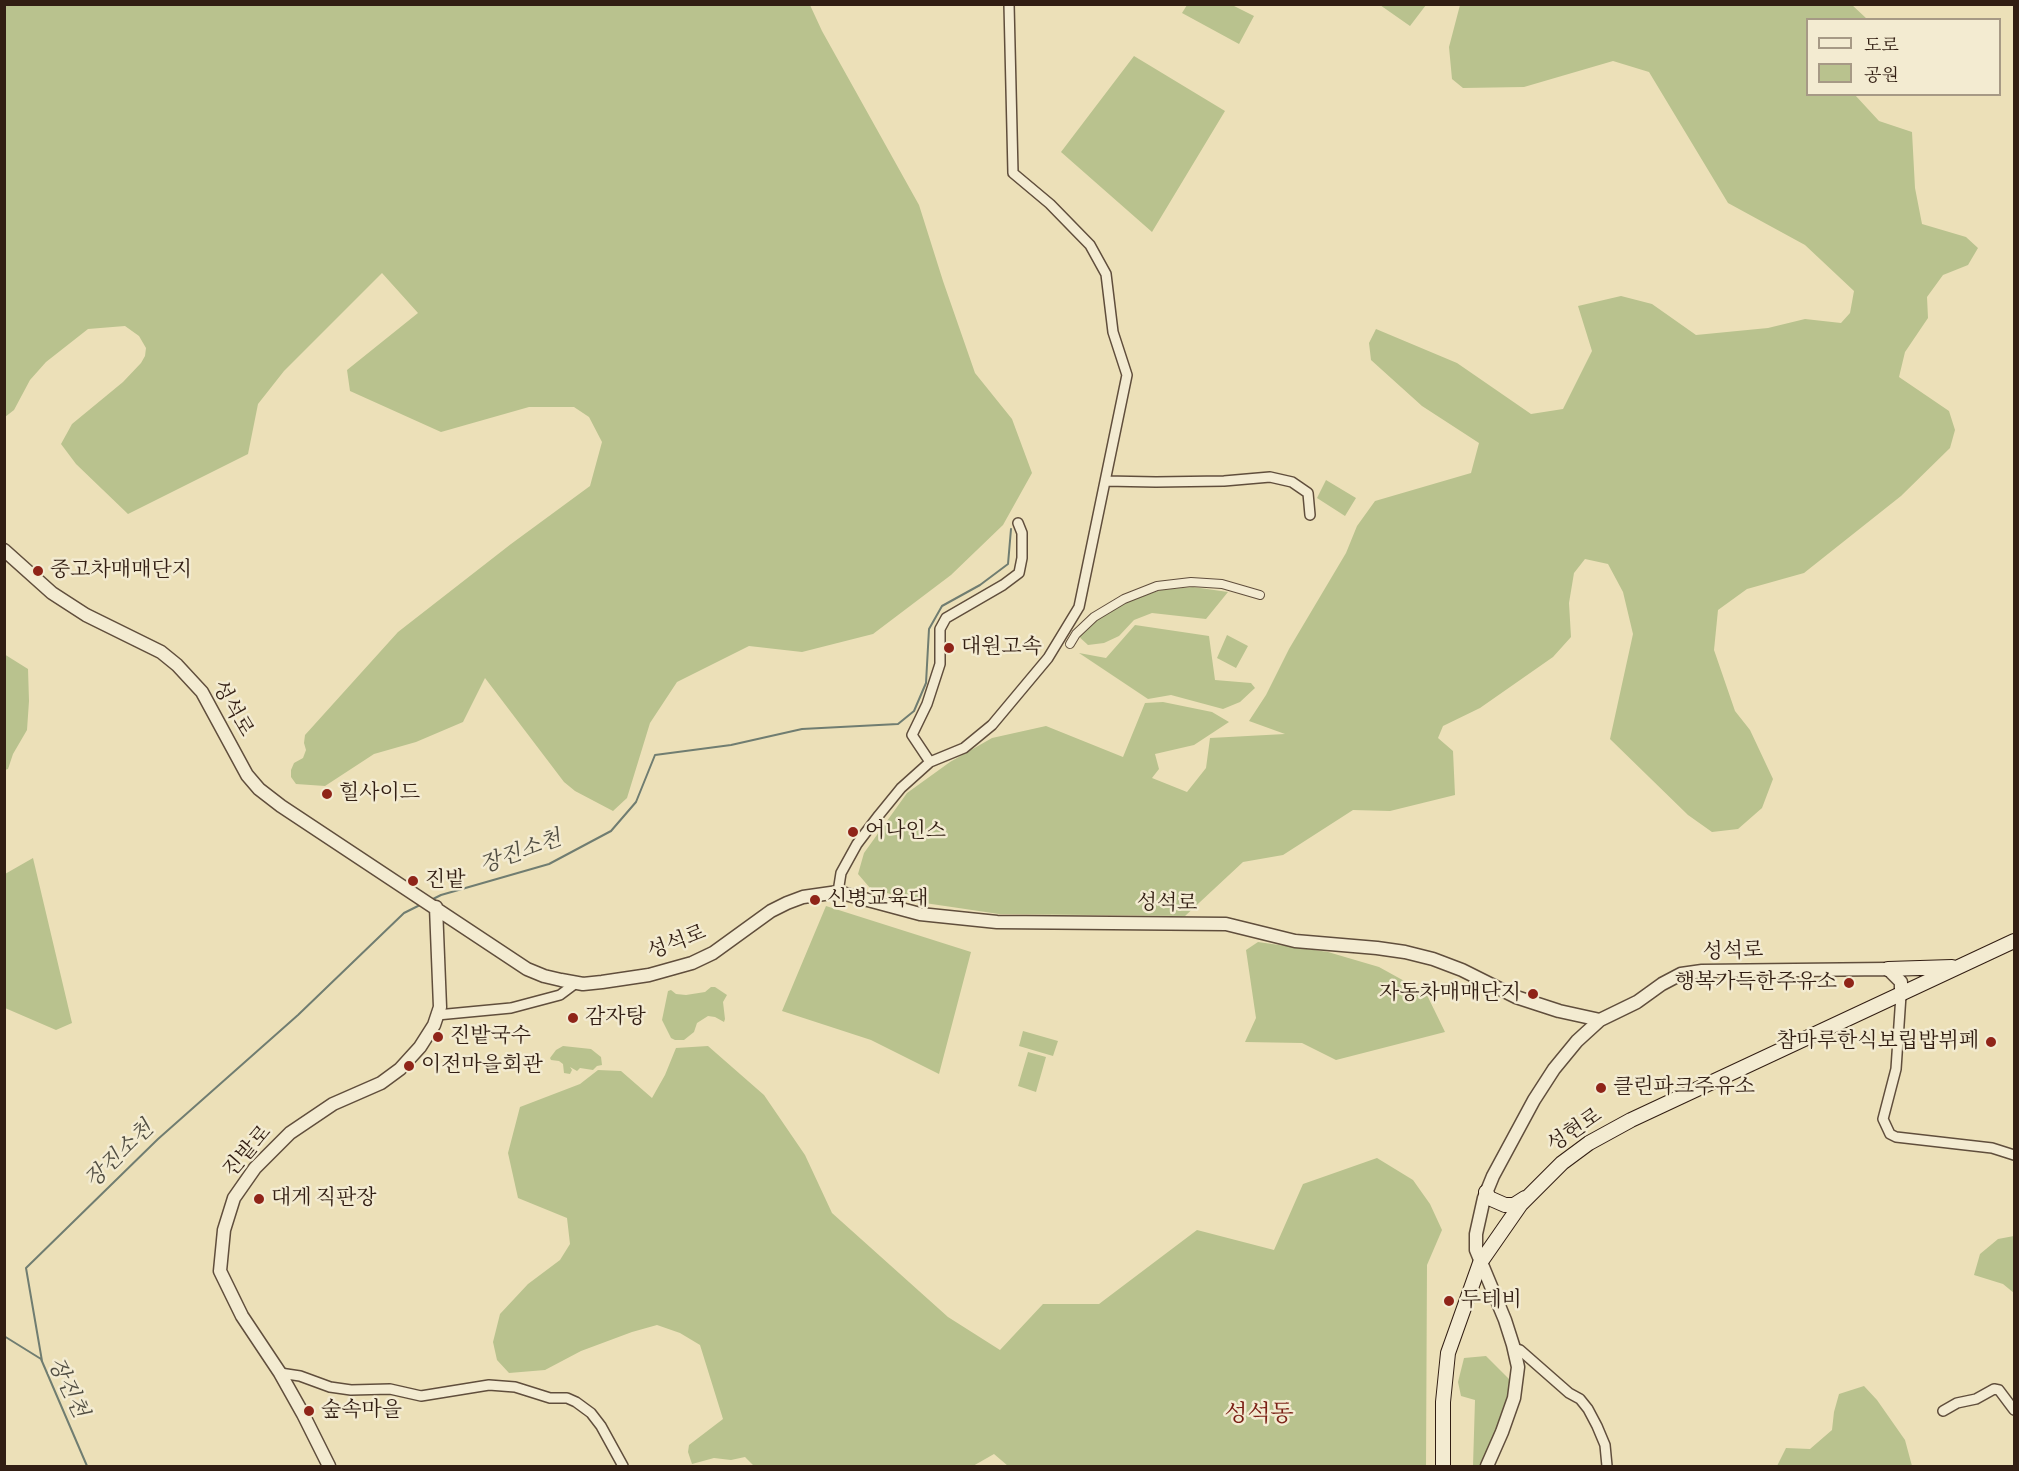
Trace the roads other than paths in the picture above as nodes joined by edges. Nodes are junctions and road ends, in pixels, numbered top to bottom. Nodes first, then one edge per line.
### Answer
1 (1010, 4) edge
2 (1105, 481) junction
3 (1310, 515) dead end
4 (1018, 523) dead end
5 (4, 550) edge
6 (1260, 595) dead end
7 (1070, 644) dead end
8 (930, 762) junction
9 (838, 892) junction
10 (435, 906) junction
11 (2014, 941) edge
12 (1960, 967) junction
13 (1888, 969) junction
14 (576, 983) junction
15 (1901, 995) junction
16 (437, 1015) junction
17 (1600, 1020) junction
18 (2014, 1155) edge
19 (1486, 1192) junction
20 (1529, 1196) junction
21 (1480, 1263) junction
22 (1514, 1348) junction
23 (280, 1373) junction
24 (2014, 1410) edge
25 (1943, 1411) dead end
26 (329, 1467) edge
27 (623, 1467) edge
28 (1443, 1467) edge
29 (1487, 1467) edge
30 (1606, 1467) edge

1 - 2 street
2 - 3 street
2 - 8 street
4 - 8 street
5 - 10 street, 성석로
6 - 7 street
8 - 9 street
9 - 14 street, 성석로
9 - 17 street, 성석로
10 - 14 street, 성석로
10 - 16 street, 진밭로
11 - 12 main road, 성현로
12 - 13 main road
12 - 15 main road, 성현로
13 - 15 street
13 - 17 street, 성석로
14 - 16 street
15 - 18 street
15 - 20 main road, 성현로
16 - 23 street, 진밭로
17 - 19 street
19 - 20 main road
19 - 21 street
20 - 21 main road, 성현로
21 - 22 street
21 - 28 main road, 성현로
22 - 29 street
22 - 30 street
23 - 26 street, 진밭로
23 - 27 street
24 - 25 street

